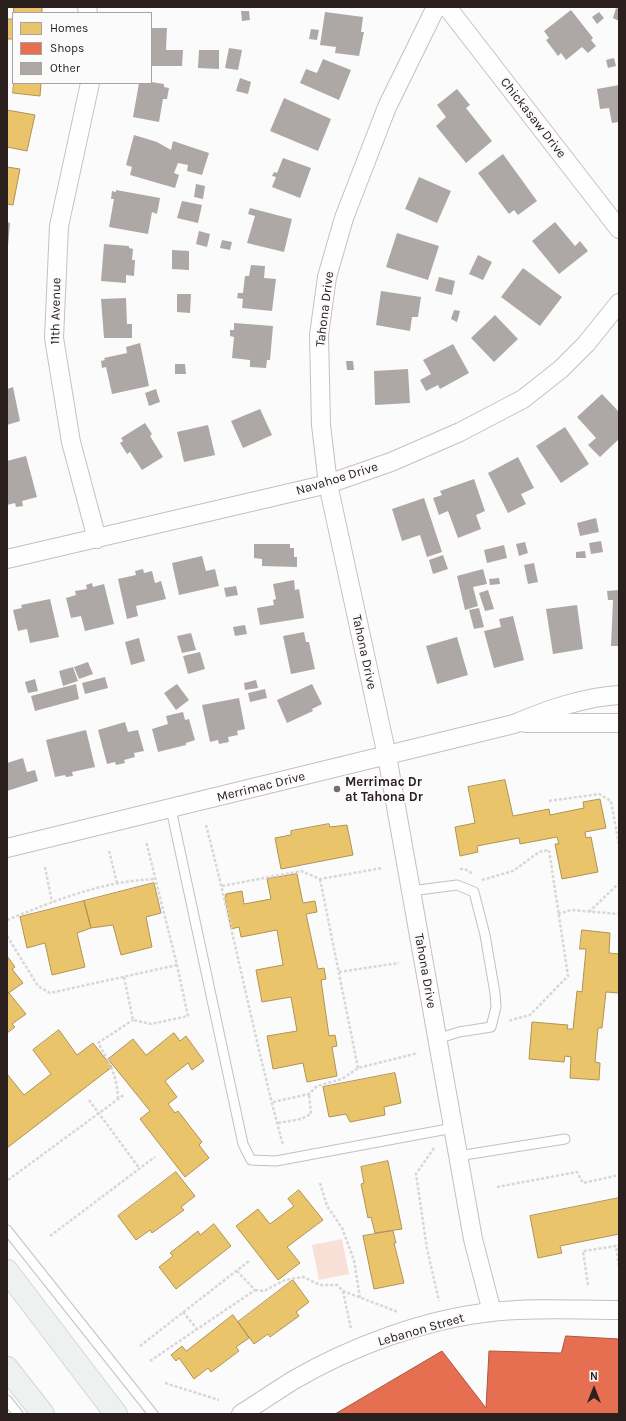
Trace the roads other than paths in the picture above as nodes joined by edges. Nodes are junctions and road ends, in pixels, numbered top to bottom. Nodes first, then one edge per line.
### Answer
1 (436, 7) edge
2 (447, 7) edge
3 (90, 84) edge
4 (619, 229) edge
5 (619, 303) edge
6 (328, 484) junction
7 (97, 539) junction
8 (7, 559) edge
9 (619, 695) edge
10 (619, 723) edge
11 (514, 724) junction
12 (387, 756) junction
13 (171, 809) junction
14 (7, 848) edge
15 (411, 891) junction
16 (437, 1039) junction
17 (453, 1128) junction
18 (565, 1140) dead end
19 (458, 1156) junction
20 (7, 1230) edge
21 (7, 1271) edge
22 (619, 1310) edge
23 (492, 1312) junction
24 (7, 1368) edge
25 (7, 1400) edge
26 (18, 1414) edge
27 (43, 1414) edge
28 (116, 1414) edge
29 (153, 1414) edge
30 (241, 1414) edge

1 - 6 street, Tahona Drive
2 - 4 street, Chickasaw Drive
3 - 7 street, 11th Avenue
5 - 6 street, Navahoe Drive
6 - 7 street, Navahoe Drive
6 - 12 street, Tahona Drive
7 - 8 street, Navahoe Drive
9 - 11 street, Merrimac Drive
10 - 11 street, Merrimac Drive
11 - 12 street, Merrimac Drive
12 - 13 street, Merrimac Drive
12 - 15 street, Tahona Drive
13 - 14 street, Merrimac Drive
13 - 17 lane
15 - 16 street, Tahona Drive
15 - 16 lane
16 - 17 street, Tahona Drive
17 - 19 street, Tahona Drive
18 - 19 lane
19 - 23 street, Tahona Drive
20 - 29 lane
21 - 28 main road
22 - 23 street, Lebanon Street
23 - 30 street, Lebanon Street
24 - 27 main road
25 - 26 lane

